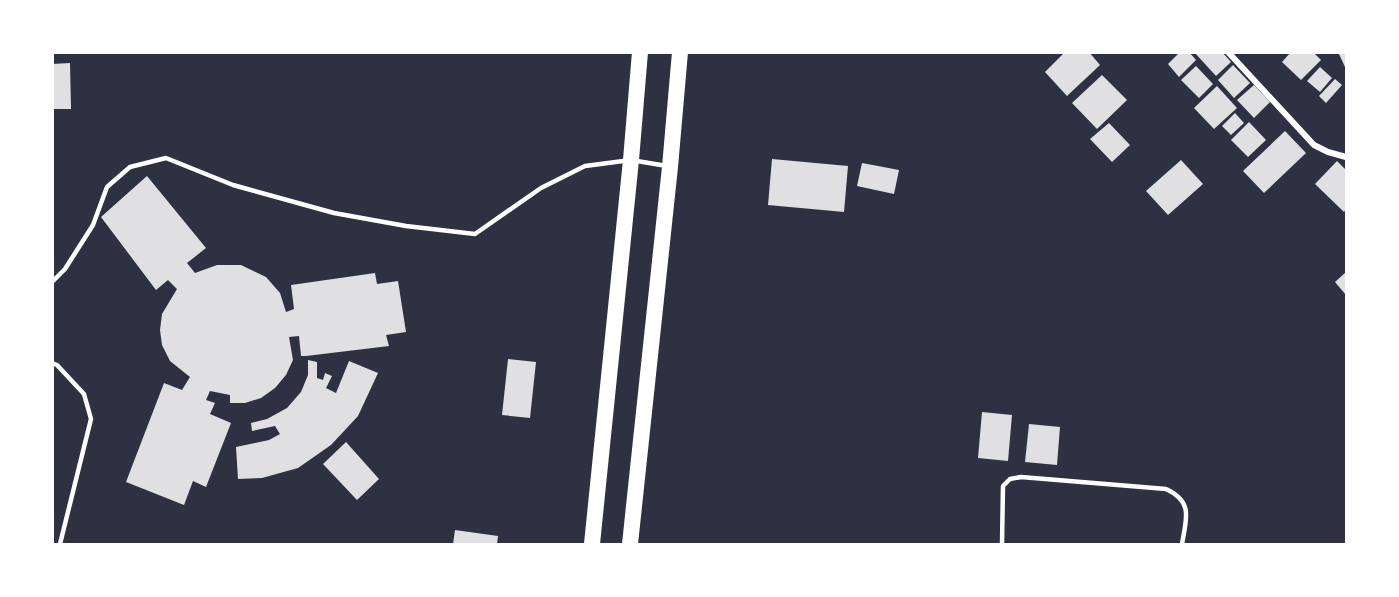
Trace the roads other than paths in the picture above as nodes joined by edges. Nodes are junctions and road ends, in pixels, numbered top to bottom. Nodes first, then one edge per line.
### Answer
1 (640, 52) edge
2 (680, 52) edge
3 (1228, 52) edge
4 (1347, 157) edge
5 (631, 160) junction
6 (670, 167) junction
7 (52, 282) edge
8 (52, 363) edge
9 (60, 544) edge
10 (592, 544) edge
11 (630, 544) edge
12 (1002, 544) edge
13 (1182, 544) edge

1 - 5 highway
2 - 6 highway
3 - 4 street
5 - 6 lane
5 - 7 lane
5 - 10 highway
6 - 11 highway
8 - 9 lane
12 - 13 lane

